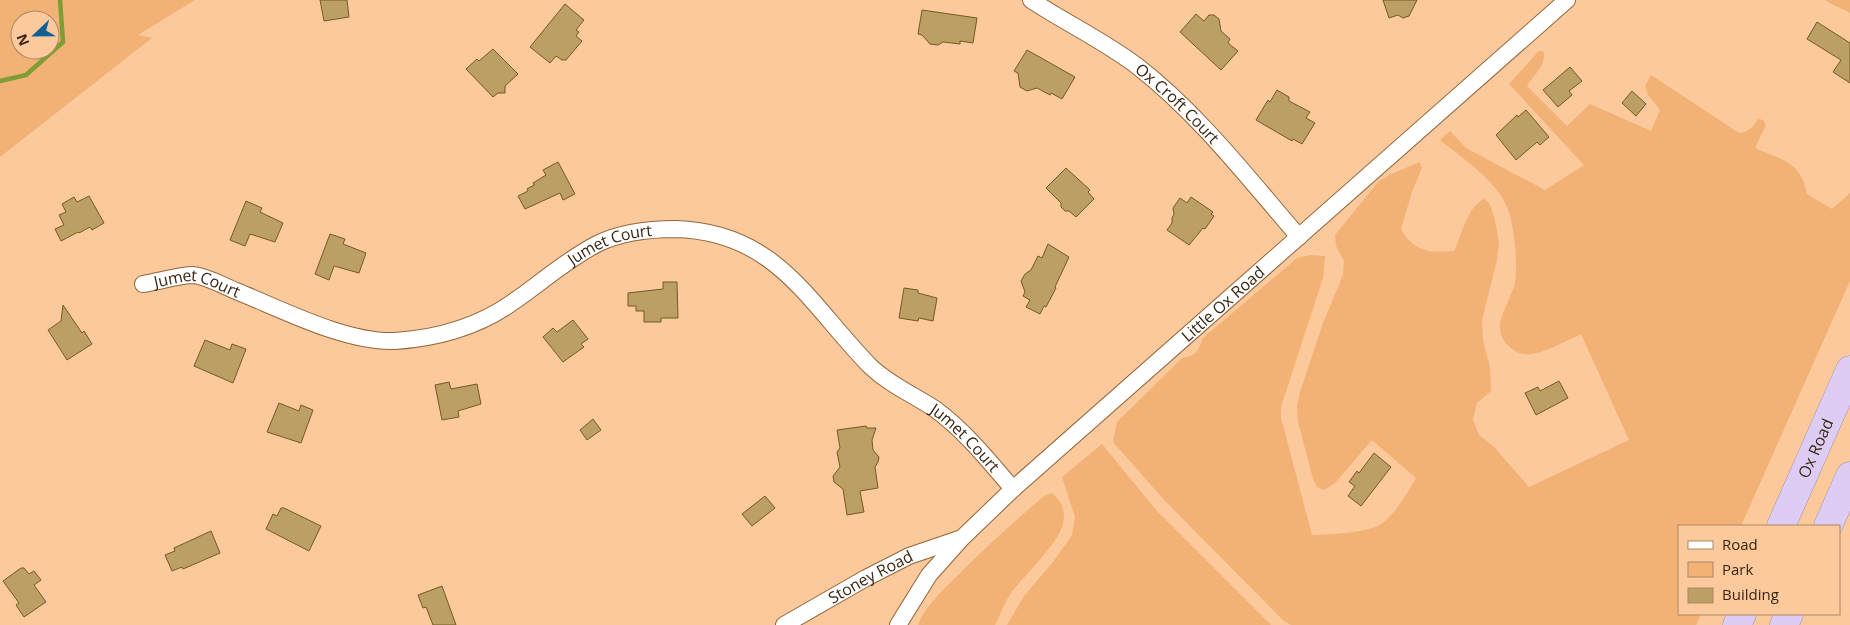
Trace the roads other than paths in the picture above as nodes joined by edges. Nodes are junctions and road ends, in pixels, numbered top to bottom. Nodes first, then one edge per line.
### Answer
1 (1031, 0) edge
2 (1567, 0) edge
3 (1299, 236) junction
4 (143, 284) dead end
5 (1850, 370) edge
6 (1850, 476) edge
7 (1013, 489) junction
8 (1781, 525) edge
9 (1828, 525) edge
10 (962, 538) junction
11 (784, 625) edge
12 (898, 625) edge

1 - 3 street, Ox Croft Court
2 - 3 street, Little Ox Road
3 - 7 street, Little Ox Road
4 - 7 street, Jumet Court
5 - 8 highway, Ox Road
6 - 9 highway
7 - 10 street, Little Ox Road
10 - 11 street, Stoney Road
10 - 12 street, Little Ox Road

